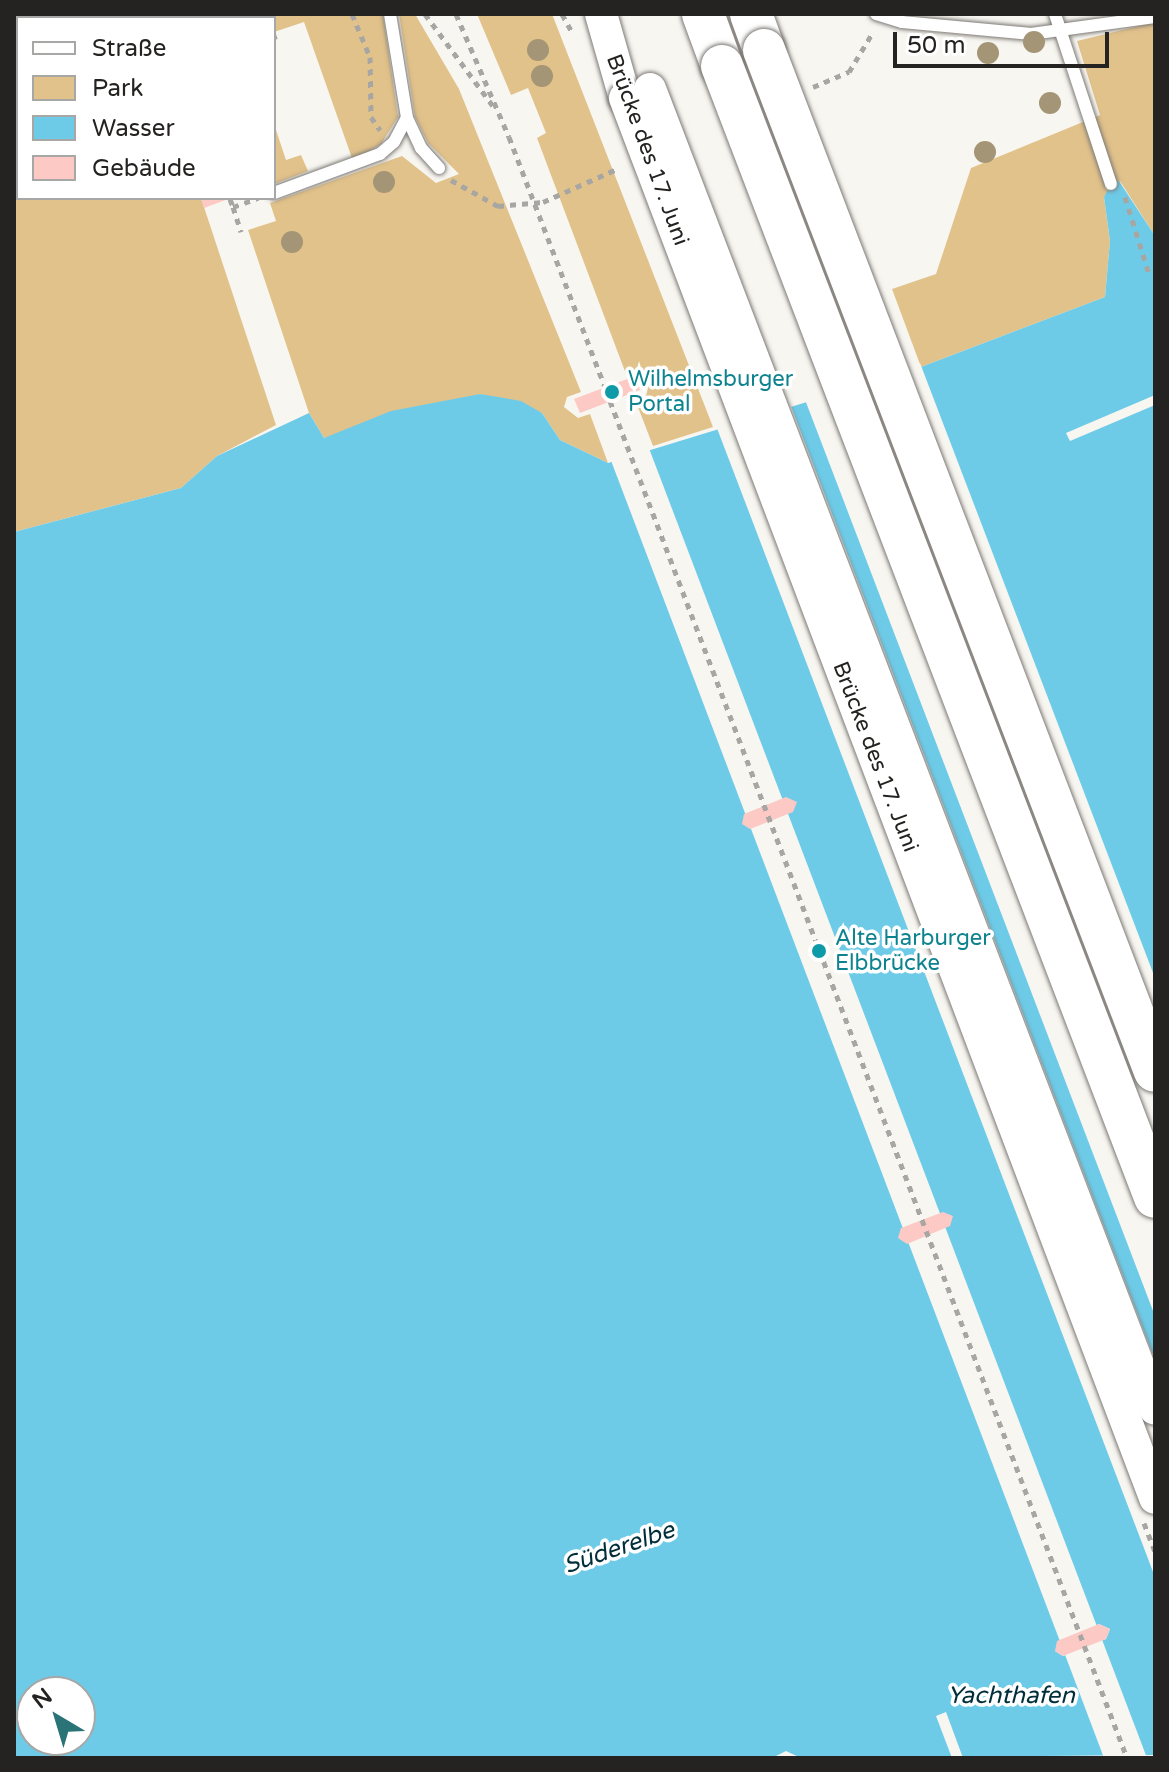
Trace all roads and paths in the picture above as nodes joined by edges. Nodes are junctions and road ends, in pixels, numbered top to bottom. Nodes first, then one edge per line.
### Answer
1 (352, 14) edge
2 (390, 14) edge
3 (425, 14) edge
4 (456, 14) edge
5 (601, 14) edge
6 (610, 14) edge
7 (703, 14) edge
8 (876, 14) edge
9 (1055, 14) edge
10 (1155, 17) edge
11 (758, 32) edge
12 (1061, 32) junction
13 (638, 93) junction
14 (407, 118) junction
15 (502, 118) junction
16 (394, 142) junction
17 (439, 168) dead end
18 (1115, 182) joint
19 (276, 192) edge
20 (230, 200) edge
21 (253, 200) edge
22 (233, 207) junction
23 (241, 232) dead end
24 (1149, 274) dead end
25 (605, 387) dead end
26 (610, 401) dead end
27 (1155, 1071) edge
28 (1155, 1197) edge
29 (1155, 1409) edge
30 (1155, 1498) edge
31 (1127, 1758) edge

1 - 16 path
2 - 14 lane
3 - 15 path
4 - 15 path
5 - 13 main road, Brücke des 17. Juni
6 - 13 main road, Brücke des 17. Juni
7 - 28 highway, bridge
8 - 12 lane
9 - 12 lane
10 - 12 lane
11 - 27 highway, bridge
12 - 18 lane
13 - 29 main road, Brücke des 17. Juni, bridge
13 - 30 main road, Brücke des 17. Juni, bridge
14 - 16 lane
14 - 17 lane
15 - 25 path, bridge
16 - 19 lane
18 - 24 path
20 - 22 path
21 - 22 path
22 - 23 path
26 - 31 path

